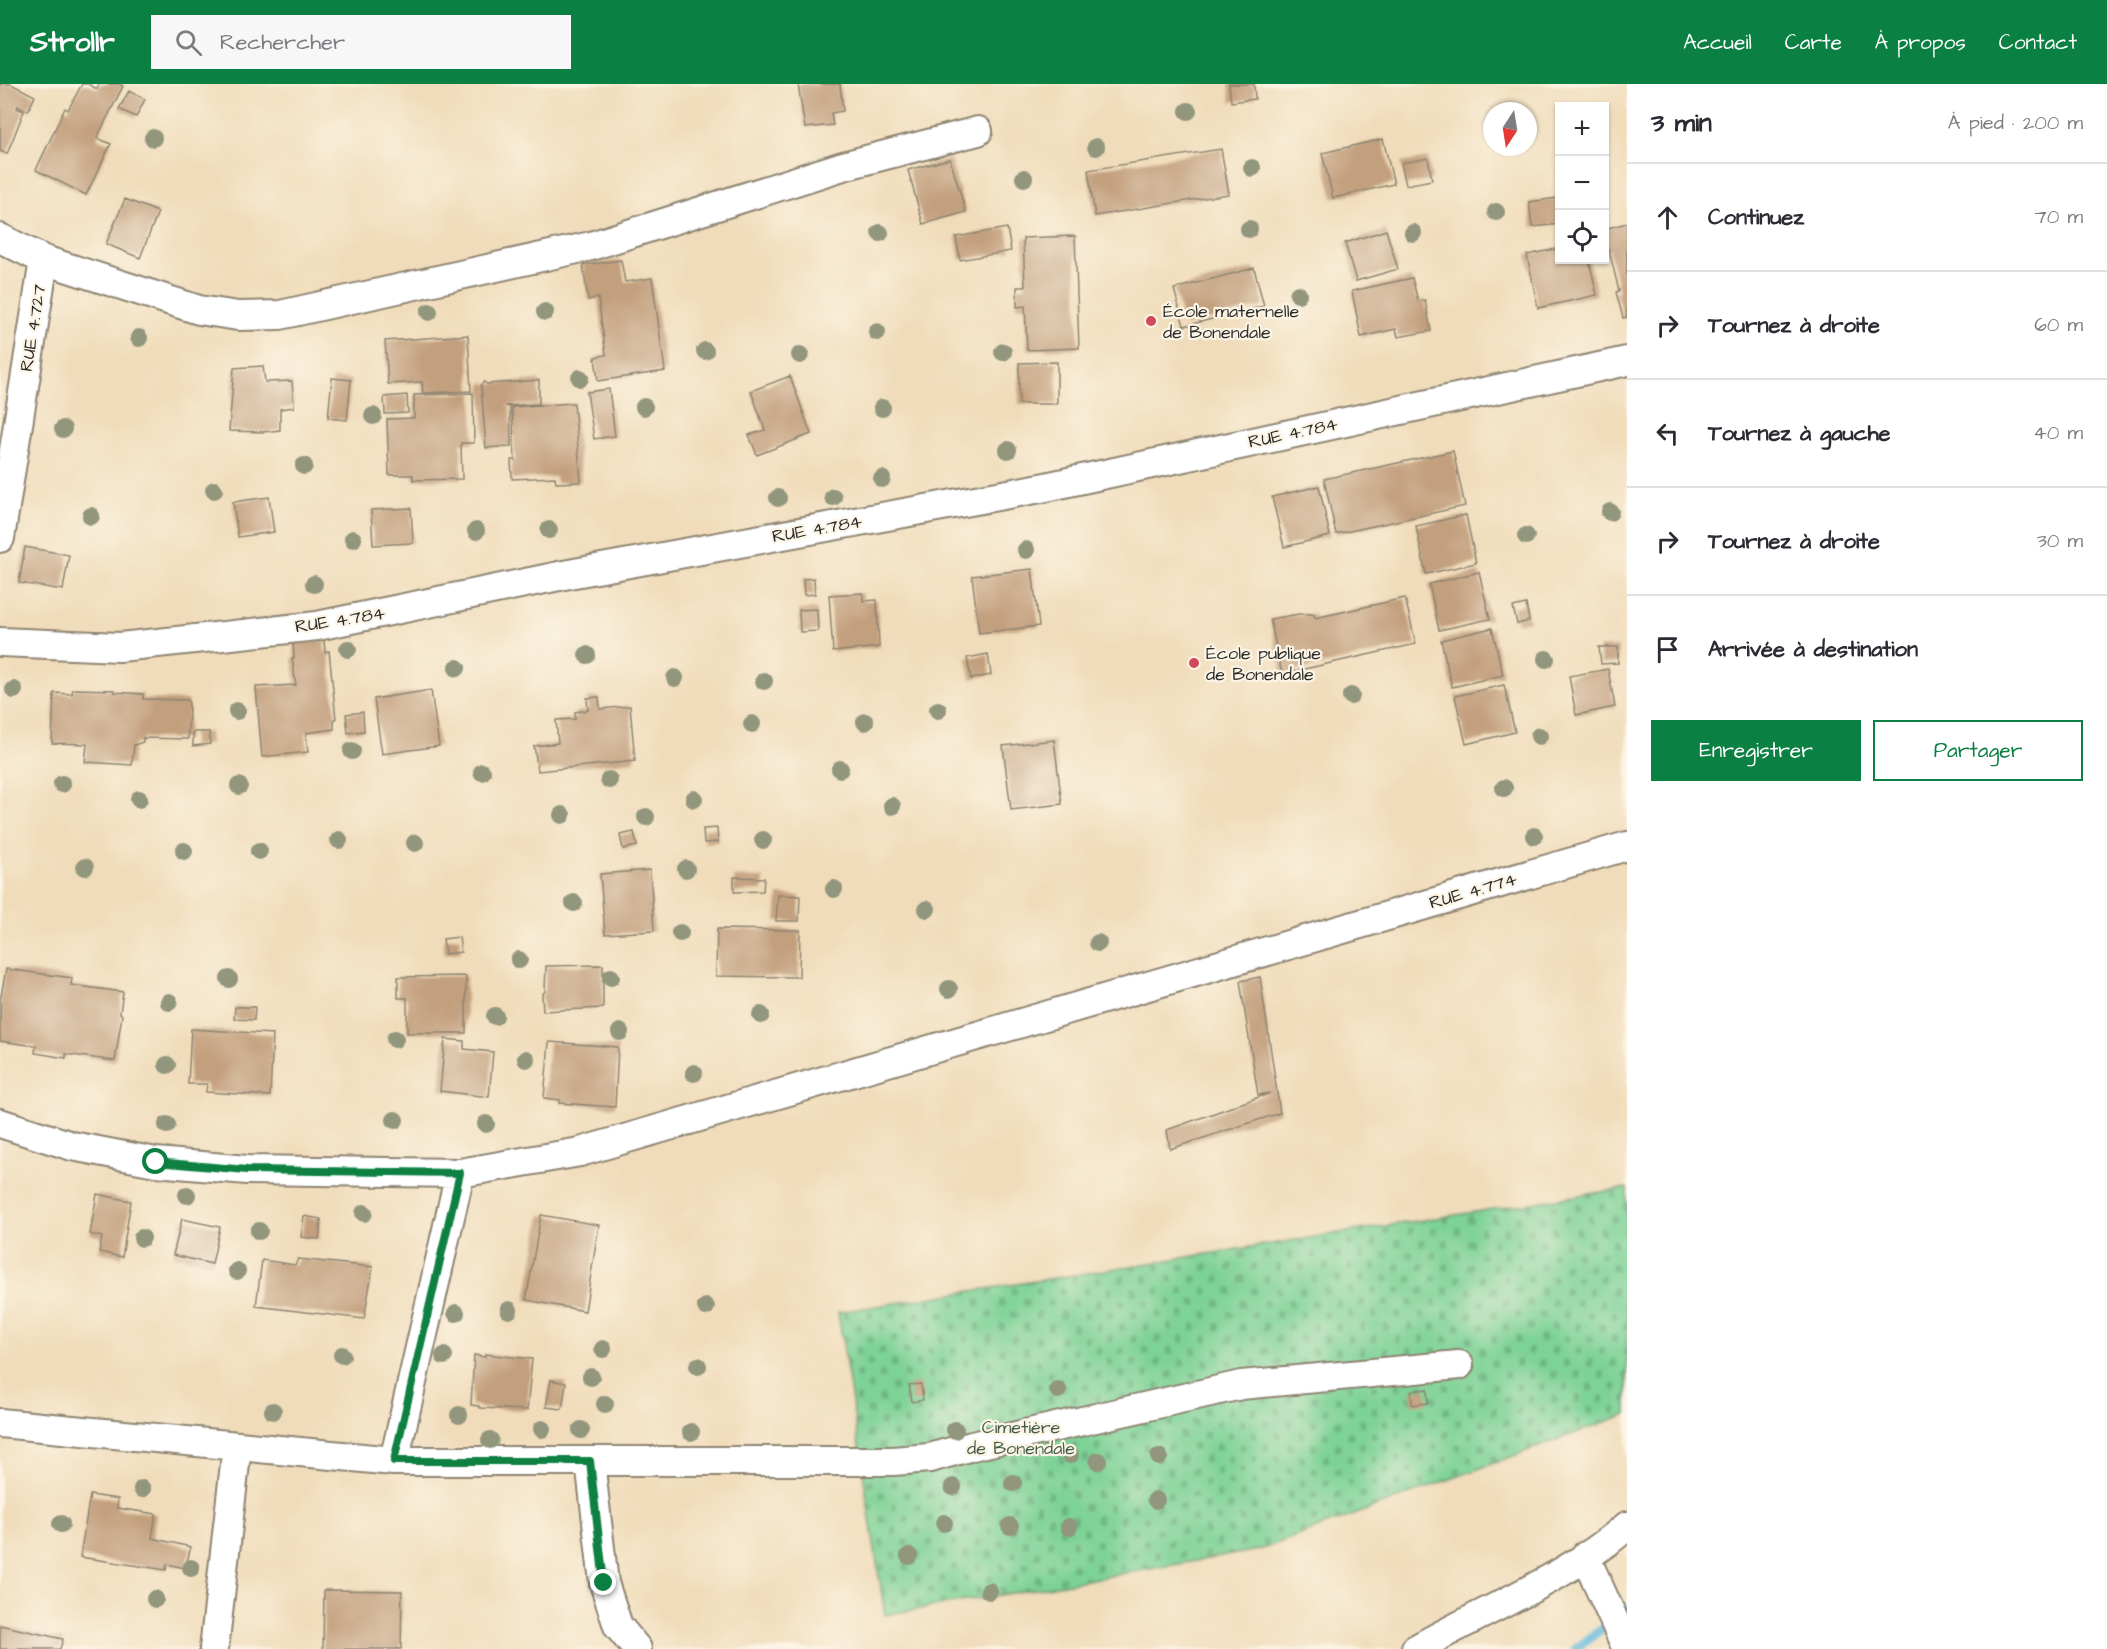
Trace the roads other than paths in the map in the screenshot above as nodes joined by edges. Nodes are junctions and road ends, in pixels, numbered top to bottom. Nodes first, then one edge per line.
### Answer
1 (978, 131) dead end
2 (0, 238) edge
3 (44, 260) junction
4 (1627, 361) edge
5 (0, 538) edge
6 (0, 642) edge
7 (1627, 846) edge
8 (0, 1123) edge
9 (460, 1173) junction
10 (1459, 1365) dead end
11 (0, 1423) edge
12 (237, 1446) junction
13 (394, 1461) junction
14 (590, 1461) junction
15 (1627, 1526) edge
16 (1585, 1556) junction
17 (214, 1649) edge
18 (637, 1649) edge
19 (1416, 1649) edge
20 (1627, 1649) edge

1 - 3 street
2 - 3 street
3 - 5 street, RUE 4.727
4 - 6 street, RUE 4.784
7 - 9 street, RUE 4.774
8 - 9 street, RUE 4.774
9 - 13 street
10 - 14 street
11 - 12 street
12 - 13 street
12 - 17 street
13 - 14 street
14 - 18 street
15 - 16 street
16 - 19 street
16 - 20 street

